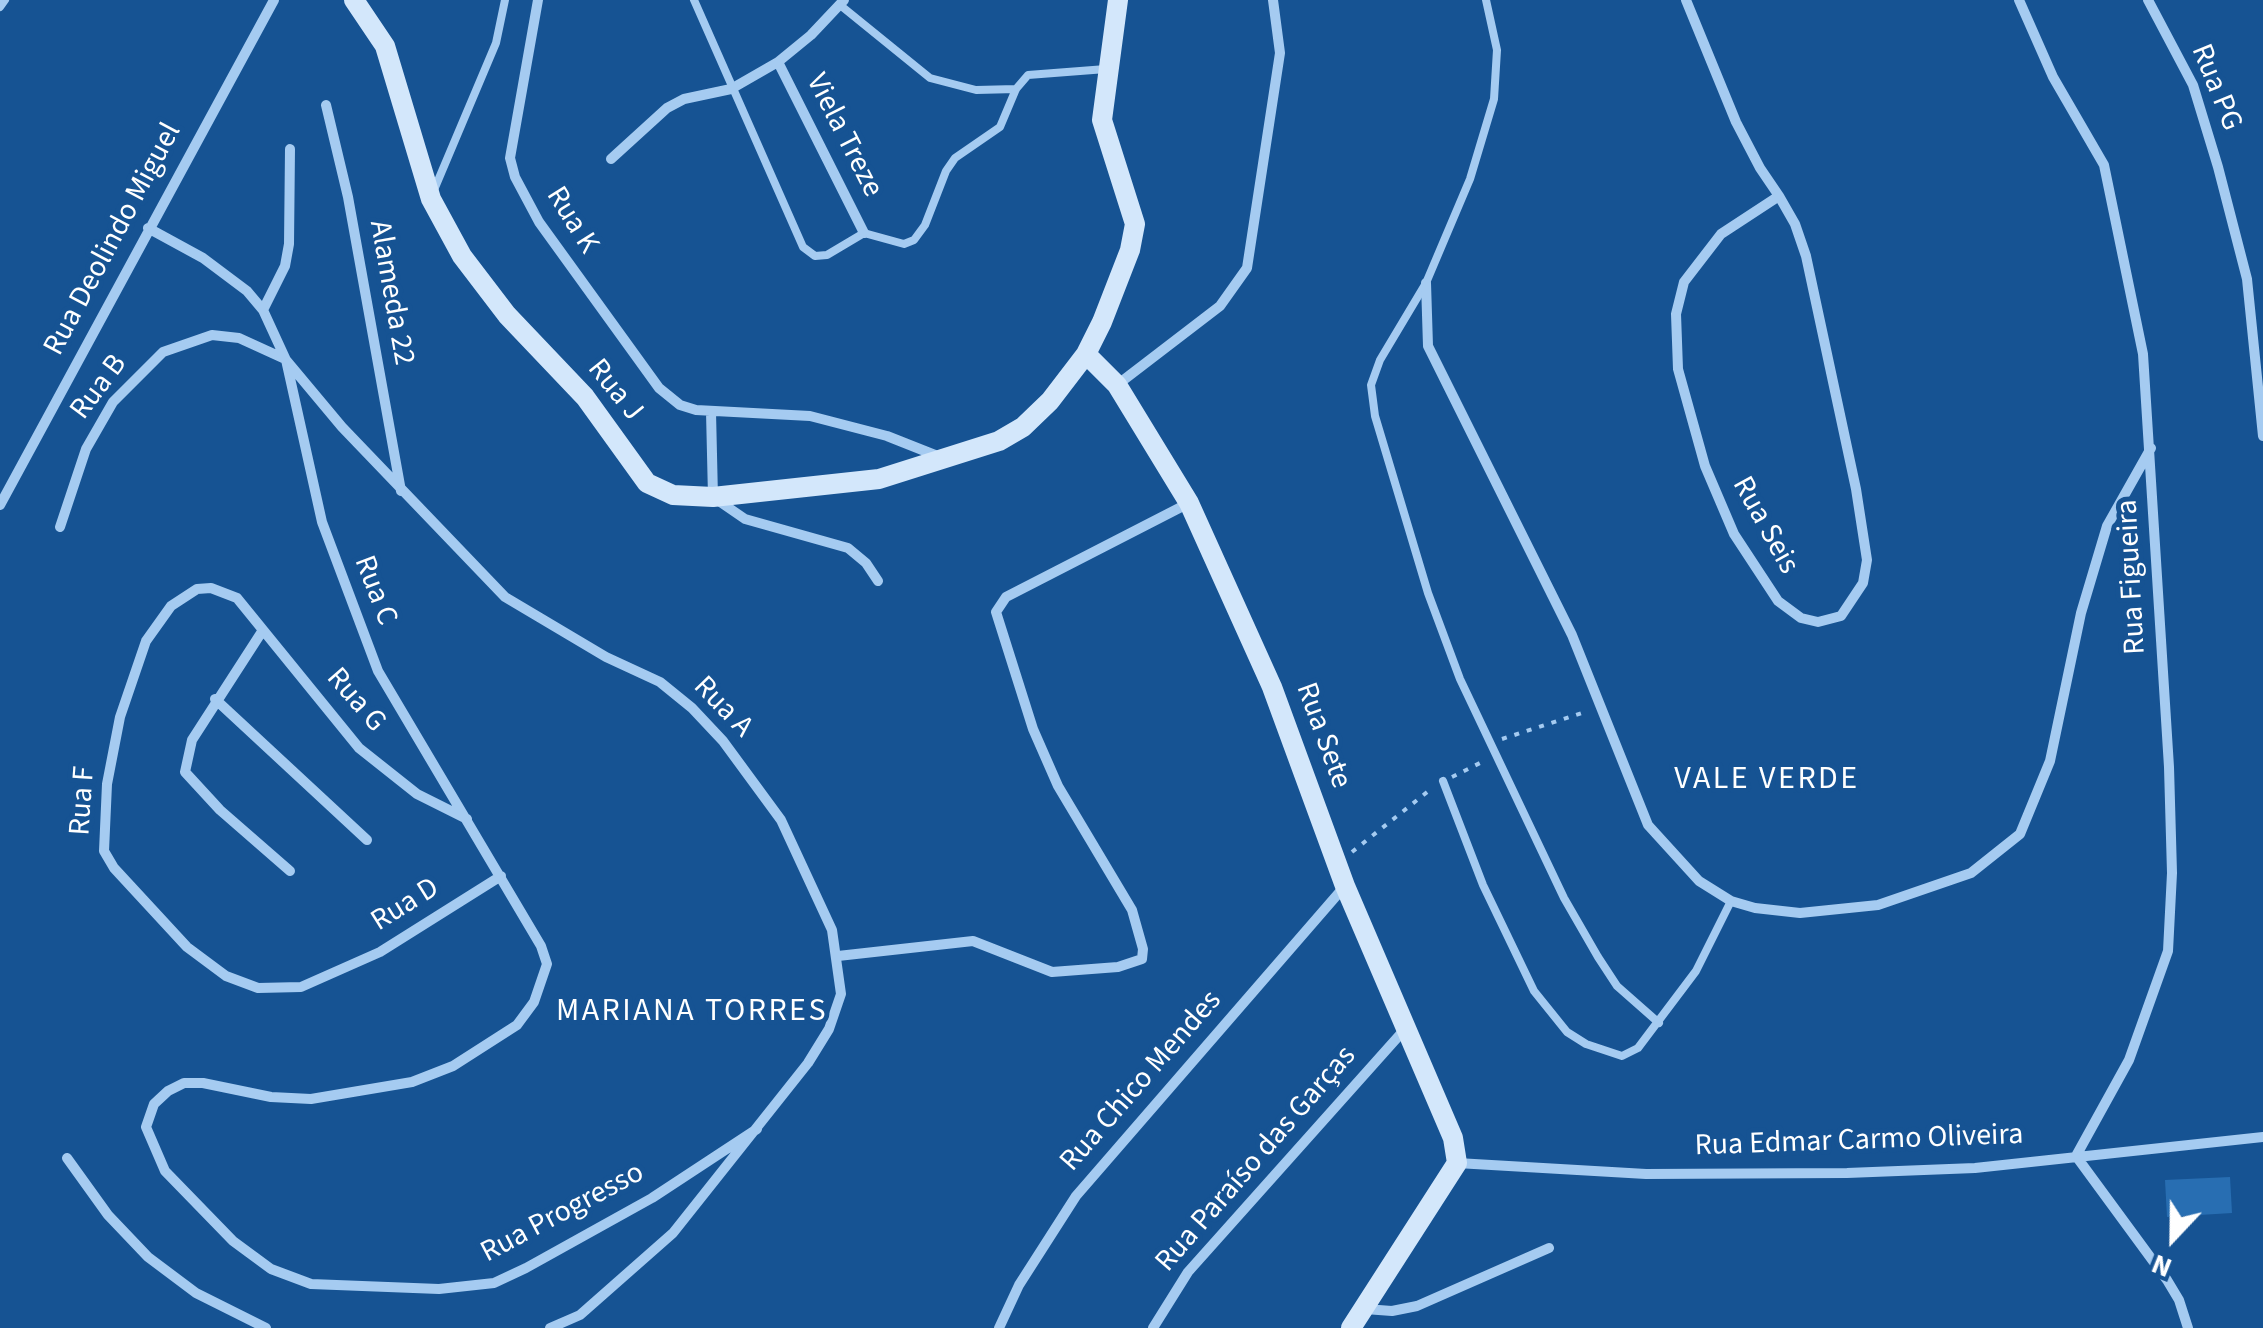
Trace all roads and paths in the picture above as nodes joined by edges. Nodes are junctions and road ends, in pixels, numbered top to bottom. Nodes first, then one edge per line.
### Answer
1 (5, 0) edge
2 (274, 0) edge
3 (354, 0) edge
4 (505, 0) edge
5 (538, 0) edge
6 (694, 0) edge
7 (1118, 0) edge
8 (1273, 0) edge
9 (1486, 0) edge
10 (1686, 0) edge
11 (2019, 0) edge
12 (2148, 0) edge
13 (842, 2) edge
14 (0, 7) edge
15 (778, 62) junction
16 (1106, 69) junction
17 (732, 89) junction
18 (1016, 89) junction
19 (326, 105) dead end
20 (290, 149) dead end
21 (611, 159) dead end
22 (1779, 196) junction
23 (430, 198) junction
24 (148, 228) junction
25 (864, 233) junction
26 (1426, 283) junction
27 (262, 310) junction
28 (1086, 354) junction
29 (286, 360) junction
30 (1117, 385) junction
31 (711, 412) junction
32 (2263, 436) edge
33 (2151, 448) junction
34 (945, 460) junction
35 (401, 492) junction
36 (713, 497) junction
37 (1189, 503) junction
38 (0, 504) edge
39 (60, 527) dead end
40 (878, 581) dead end
41 (225, 592) joint
42 (263, 630) junction
43 (215, 699) junction
44 (1602, 706) junction
45 (1492, 742) junction
46 (1498, 754) junction
47 (1444, 781) junction
48 (468, 820) junction
49 (367, 840) dead end
50 (1337, 864) junction
51 (290, 870) dead end
52 (501, 876) junction
53 (1345, 886) junction
54 (1731, 901) junction
55 (838, 956) junction
56 (272, 989) joint
57 (1659, 1023) junction
58 (1405, 1029) junction
59 (757, 1129) junction
60 (2263, 1137) edge
61 (2076, 1156) junction
62 (67, 1158) dead end
63 (1456, 1163) junction
64 (1549, 1248) dead end
65 (1365, 1309) junction
66 (266, 1328) edge
67 (550, 1328) edge
68 (999, 1328) edge
69 (1153, 1328) edge
70 (1351, 1328) edge
71 (2188, 1328) edge

1 - 14 lane
2 - 24 street, Rua Deolindo Miguel
3 - 23 street, Rua J
4 - 23 lane
5 - 31 street, Rua K
6 - 17 lane
7 - 16 street
8 - 30 street
9 - 26 lane
10 - 22 street, Rua Seis
11 - 33 street, Rua Figueira
12 - 32 street, Rua PG
13 - 15 street
13 - 18 lane
15 - 17 street
15 - 25 street, Viela Treze
16 - 18 lane
16 - 28 street
17 - 21 street
17 - 25 lane
18 - 25 lane
19 - 35 street, Alameda 22
20 - 27 street
22 - 22 street, Rua Seis
23 - 36 street, Rua J
24 - 27 street, Rua A
24 - 38 street, Rua Deolindo Miguel
26 - 44 street
26 - 45 lane
27 - 29 street, Rua A
28 - 30 street, Rua Sete
28 - 34 street, Rua J
29 - 35 street, Rua A
29 - 39 street, Rua B
29 - 48 street, Rua C
30 - 37 street, Rua Sete
31 - 34 street, Rua K
31 - 36 street
33 - 54 street
33 - 61 street, Rua Figueira
34 - 36 street, Rua J
35 - 55 street, Rua A
36 - 40 street
37 - 50 street, Rua Sete
37 - 55 street
41 - 42 street, Rua G
41 - 56 street, Rua F
42 - 43 street
42 - 48 street, Rua G
43 - 49 street
43 - 51 street
44 - 45 path
44 - 54 street
45 - 46 lane
46 - 47 path
46 - 57 lane
47 - 50 path
47 - 57 lane
48 - 52 street
50 - 53 street, Rua Sete
52 - 56 street, Rua D
52 - 59 street, Rua Progresso
53 - 58 street, Rua Sete
53 - 68 street, Rua Chico Mendes
54 - 57 lane
55 - 59 street, Rua A
58 - 63 street, Rua Sete
58 - 69 street, Rua Paraíso das Garças
59 - 67 street, Rua A
60 - 61 street, Rua Edmar Carmo Oliveira
61 - 63 street, Rua Edmar Carmo Oliveira
61 - 71 street
62 - 66 street
63 - 65 street
64 - 65 street
65 - 70 street

